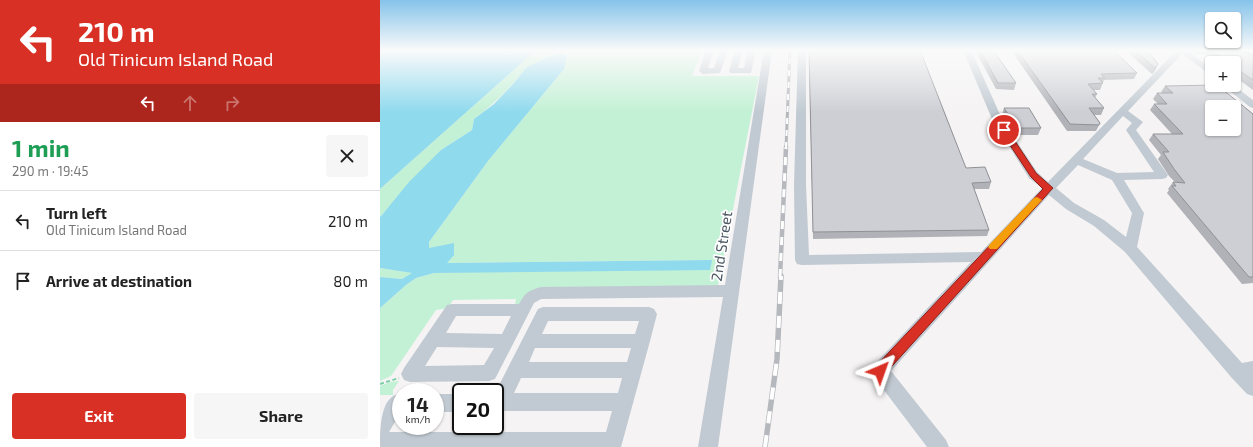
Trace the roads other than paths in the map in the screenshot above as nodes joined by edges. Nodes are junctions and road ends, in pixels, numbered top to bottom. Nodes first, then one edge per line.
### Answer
1 (703, 71) edge
2 (718, 71) joint
3 (733, 71) joint
4 (748, 71) joint
5 (765, 71) joint
6 (802, 71) edge
7 (976, 71) edge
8 (1161, 71) edge
9 (1236, 92) edge
10 (1253, 105) edge
11 (1122, 112) junction
12 (1076, 160) junction
13 (1116, 177) junction
14 (1048, 188) junction
15 (1130, 248) junction
16 (984, 257) junction
17 (732, 290) junction
18 (523, 310) junction
19 (432, 340) junction
20 (506, 341) junction
21 (530, 341) junction
22 (642, 341) junction
23 (516, 370) junction
24 (633, 370) junction
25 (1245, 370) edge
26 (1253, 388) edge
27 (504, 391) edge
28 (504, 402) edge
29 (624, 402) junction
30 (392, 410) edge
31 (380, 429) edge
32 (380, 441) edge
33 (612, 444) edge
34 (708, 447) edge
35 (939, 447) edge

1 - 2 street
2 - 3 street
3 - 4 street
4 - 5 street
5 - 17 street, 2nd Street
6 - 16 street
7 - 14 street
8 - 11 street
9 - 10 street
11 - 12 street
11 - 13 street
12 - 13 street
12 - 14 street
13 - 15 street
14 - 15 street
14 - 16 street
15 - 25 street
16 - 35 street
17 - 18 street
17 - 34 street, 2nd Street
18 - 19 street
18 - 20 street
19 - 20 street
19 - 20 street
21 - 22 street
21 - 22 street
21 - 23 street
22 - 24 street
23 - 24 street
23 - 27 street
24 - 29 street
25 - 26 street
28 - 29 street
29 - 33 street
30 - 31 street
32 - 33 street

